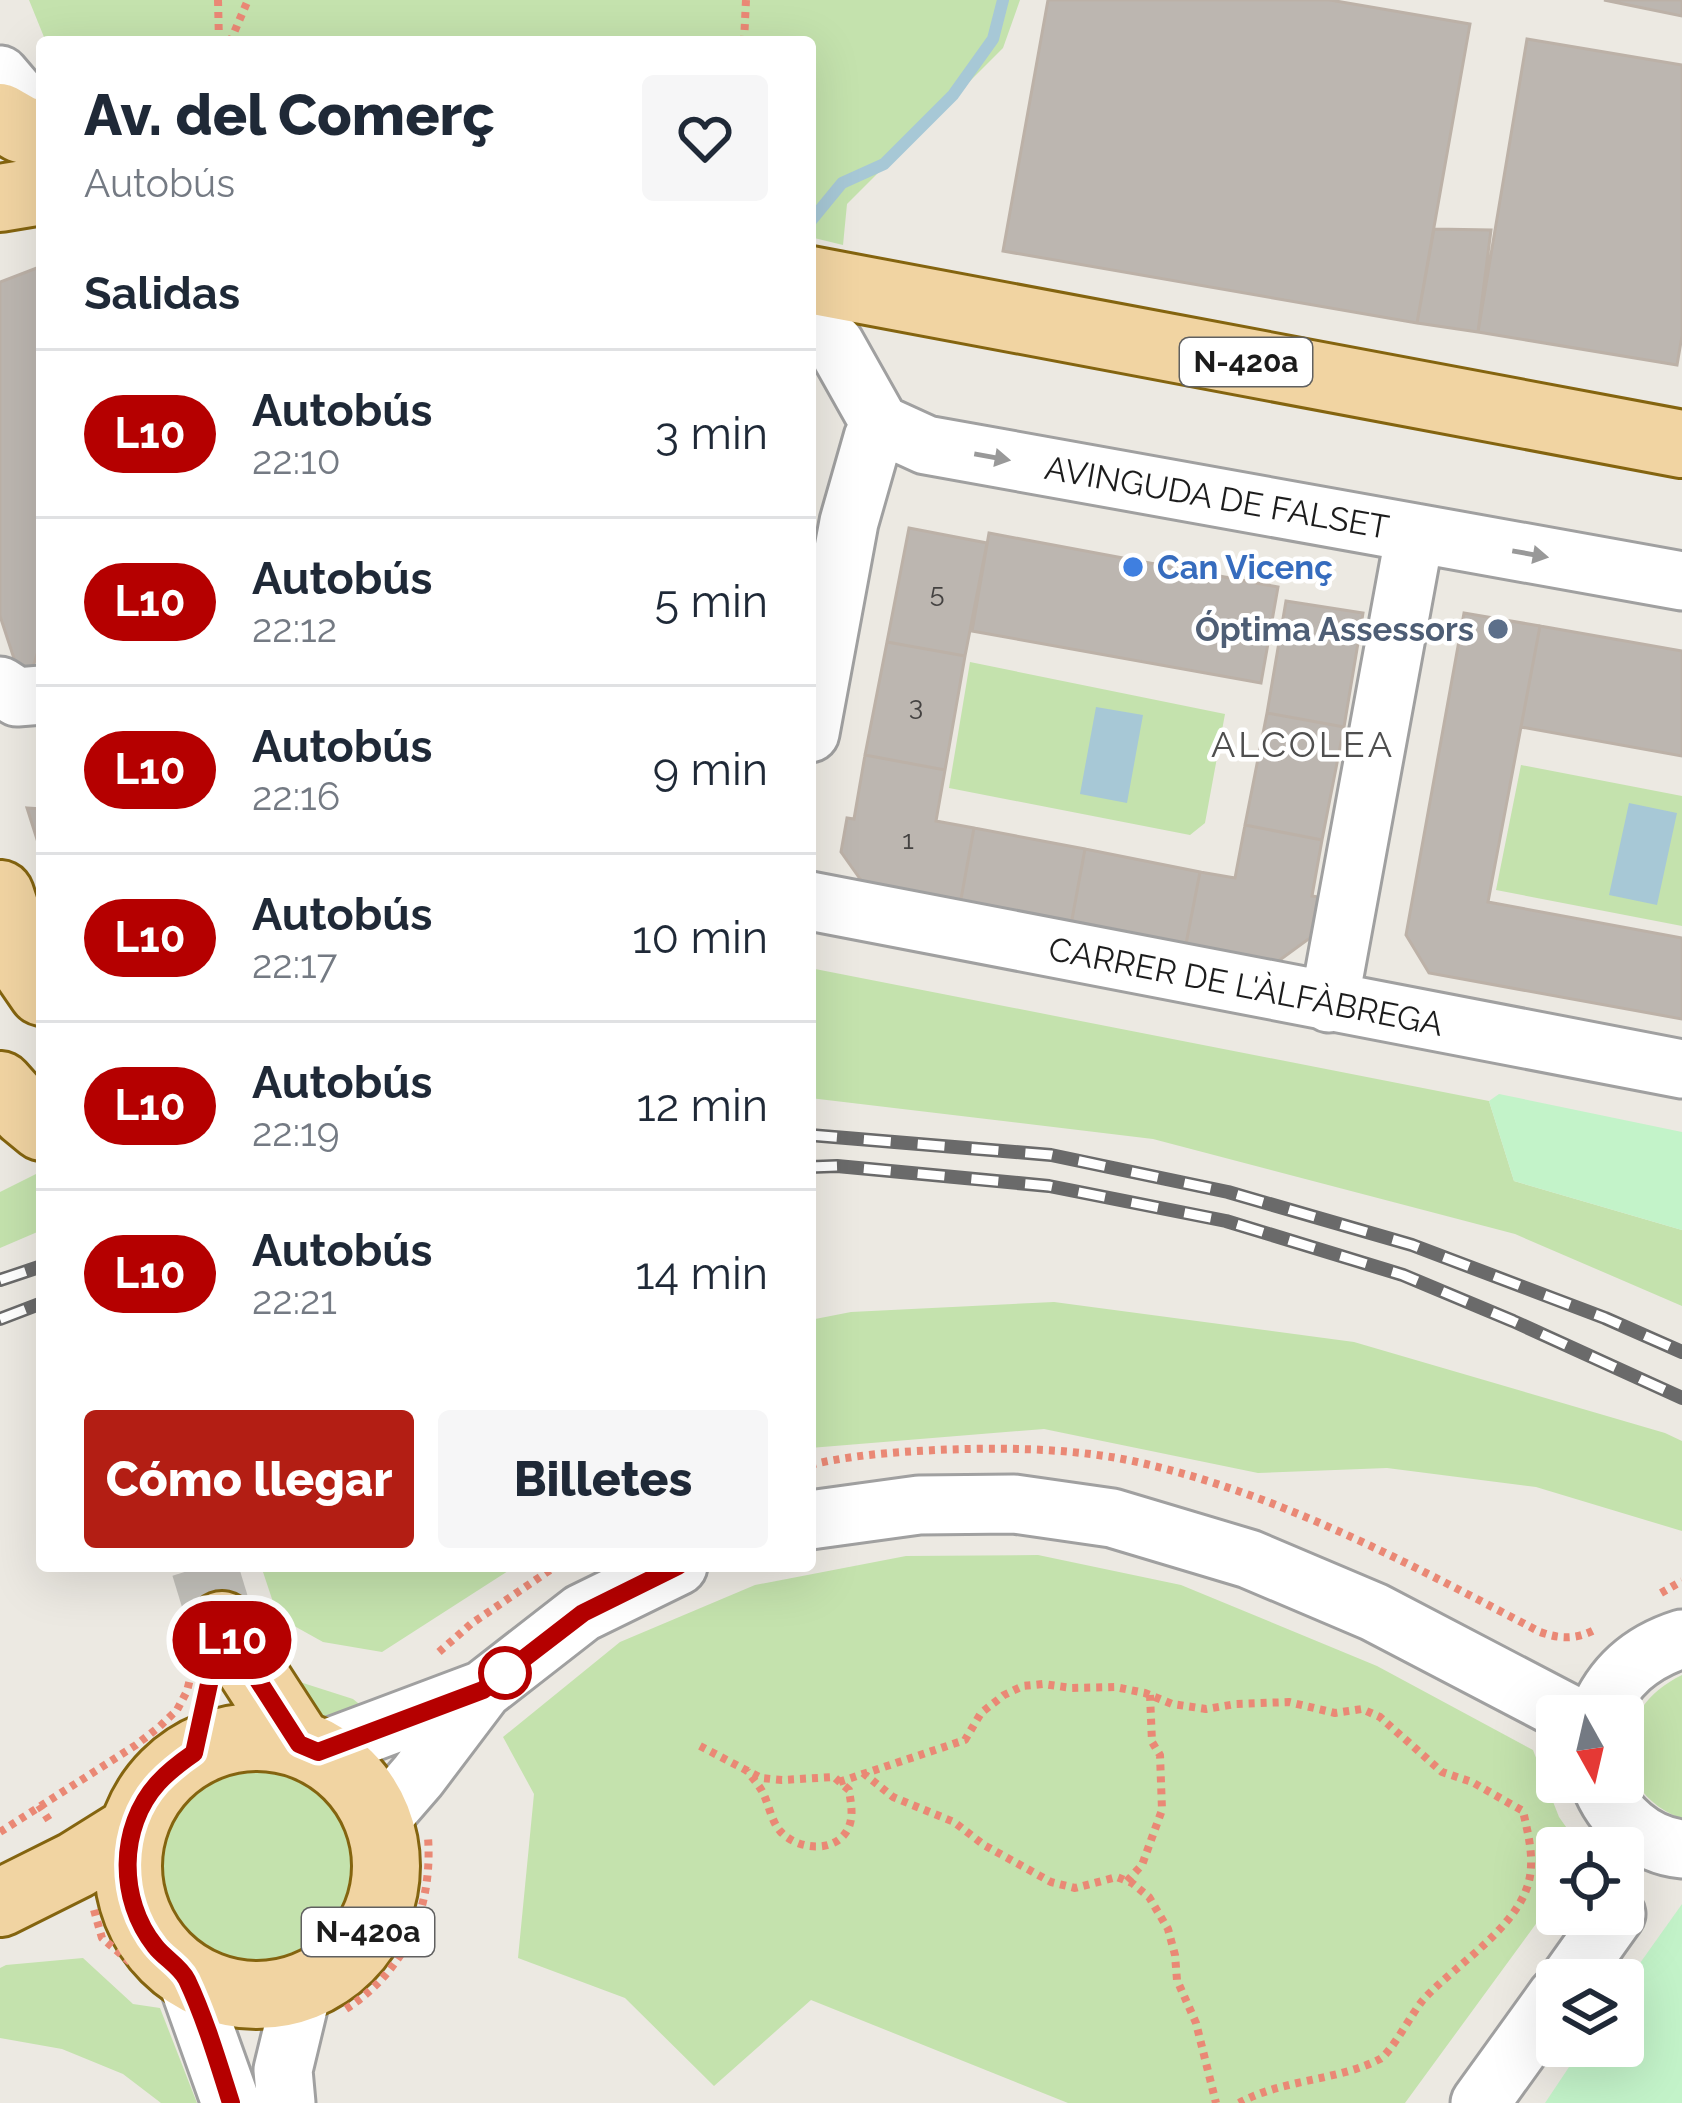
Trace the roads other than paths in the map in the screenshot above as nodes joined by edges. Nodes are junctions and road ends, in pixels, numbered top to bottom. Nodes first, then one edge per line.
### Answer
1 (0, 75) edge
2 (36, 116) edge
3 (0, 117) edge
4 (36, 133) edge
5 (0, 172) edge
6 (36, 173) edge
7 (36, 192) edge
8 (0, 198) edge
9 (816, 281) edge
10 (816, 321) edge
11 (816, 326) edge
12 (880, 424) junction
13 (1682, 444) edge
14 (1682, 481) edge
15 (1415, 533) junction
16 (1682, 581) edge
17 (0, 686) edge
18 (36, 695) edge
19 (816, 701) edge
20 (0, 894) edge
21 (816, 902) edge
22 (22, 974) edge
23 (1329, 1003) junction
24 (1682, 1069) edge
25 (816, 1519) edge
26 (666, 1572) edge
27 (1682, 1639) edge
28 (483, 1690) junction
29 (1605, 1695) edge
30 (1536, 1697) edge
31 (309, 1748) junction
32 (194, 1753) junction
33 (1610, 1803) edge
34 (403, 1828) junction
35 (132, 1830) junction
36 (1674, 1848) edge
37 (1644, 1882) edge
38 (0, 1903) edge
39 (134, 1910) junction
40 (0, 1915) edge
41 (185, 1975) junction
42 (318, 2002) junction
43 (1536, 2025) edge
44 (231, 2103) edge
45 (286, 2103) edge
46 (1480, 2103) edge

1 - 2 street
3 - 4 main road
5 - 6 main road
7 - 8 main road
9 - 13 main road, N-420a
10 - 14 main road, N-420a
11 - 12 street
12 -> 15 street, AVINGUDA DE FALSET
12 - 19 street
15 -> 16 street, AVINGUDA DE FALSET
15 - 23 street
17 - 18 street
20 - 22 main road
21 - 23 street, CARRER DE L'ÀLFÀBREGA
23 - 24 street, CARRER DE L'ÀLFÀBREGA
25 - 30 street
26 - 28 street
27 - 29 street
28 - 31 street
28 - 34 street
31 - 32 main road
31 - 32 main road
31 - 34 main road, N-420a
32 - 35 main road
33 - 36 street
34 - 42 main road, N-420a
35 - 38 main road
35 - 39 main road
36 - 37 street
39 - 40 main road
39 - 41 main road
41 - 42 main road, N-420a
41 - 44 street
42 - 45 street
43 - 46 street

